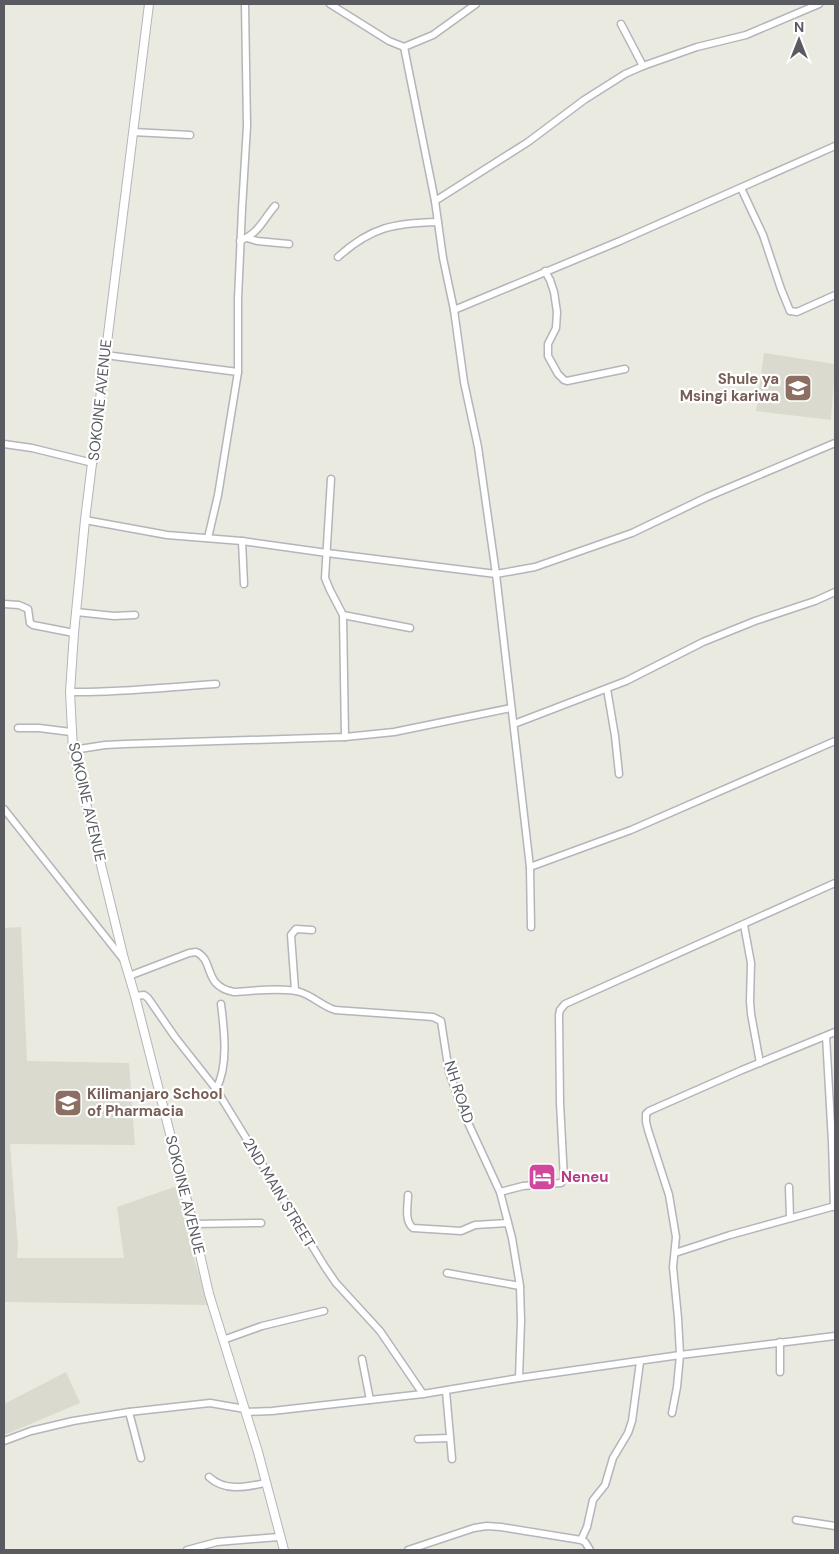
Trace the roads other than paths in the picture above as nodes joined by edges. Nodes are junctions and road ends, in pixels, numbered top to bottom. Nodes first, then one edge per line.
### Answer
1 (149, 4) edge
2 (245, 4) edge
3 (330, 4) edge
4 (476, 4) edge
5 (819, 4) edge
6 (621, 24) dead end
7 (404, 47) junction
8 (643, 66) junction
9 (133, 132) junction
10 (190, 135) dead end
11 (835, 146) edge
12 (741, 188) junction
13 (435, 200) junction
14 (275, 206) dead end
15 (438, 222) junction
16 (244, 239) junction
17 (289, 244) dead end
18 (338, 257) dead end
19 (545, 271) junction
20 (835, 294) edge
21 (454, 310) junction
22 (105, 354) junction
23 (625, 369) dead end
24 (238, 372) junction
25 (835, 443) edge
26 (4, 444) edge
27 (93, 463) junction
28 (331, 479) dead end
29 (86, 520) junction
30 (208, 538) junction
31 (242, 541) junction
32 (326, 553) junction
33 (496, 574) junction
34 (244, 584) dead end
35 (835, 592) edge
36 (4, 604) edge
37 (76, 612) junction
38 (135, 615) dead end
39 (343, 615) junction
40 (410, 628) dead end
41 (74, 633) junction
42 (216, 684) dead end
43 (607, 689) junction
44 (70, 692) junction
45 (511, 708) junction
46 (514, 724) junction
47 (18, 728) dead end
48 (72, 732) junction
49 (345, 737) junction
50 (835, 741) edge
51 (73, 750) junction
52 (619, 774) dead end
53 (4, 809) edge
54 (530, 867) junction
55 (835, 883) edge
56 (744, 925) junction
57 (531, 926) dead end
58 (312, 930) dead end
59 (124, 959) junction
60 (129, 976) junction
61 (295, 990) junction
62 (135, 996) junction
63 (221, 1004) dead end
64 (835, 1032) edge
65 (826, 1036) junction
66 (760, 1063) junction
67 (216, 1089) junction
68 (789, 1187) dead end
69 (500, 1192) junction
70 (408, 1195) dead end
71 (835, 1206) edge
72 (790, 1218) junction
73 (508, 1223) junction
74 (193, 1224) junction
75 (261, 1224) dead end
76 (674, 1253) junction
77 (447, 1273) dead end
78 (520, 1286) junction
79 (324, 1311) dead end
80 (835, 1336) edge
81 (223, 1340) junction
82 (780, 1342) junction
83 (680, 1355) junction
84 (362, 1359) dead end
85 (640, 1362) junction
86 (780, 1372) dead end
87 (519, 1378) junction
88 (446, 1391) junction
89 (423, 1394) junction
90 (370, 1400) junction
91 (245, 1411) junction
92 (129, 1412) junction
93 (672, 1413) dead end
94 (450, 1438) junction
95 (418, 1439) dead end
96 (4, 1441) edge
97 (141, 1458) dead end
98 (452, 1459) dead end
99 (210, 1477) dead end
100 (265, 1483) junction
101 (796, 1520) dead end
102 (835, 1526) edge
103 (280, 1537) junction
104 (581, 1540) junction
105 (187, 1550) edge
106 (284, 1550) edge
107 (408, 1550) edge
108 (590, 1550) edge

1 - 9 street, SOKOINE AVENUE
2 - 16 street
3 - 7 street
4 - 7 street
5 - 8 street
6 - 8 street
7 - 13 street
8 - 13 street
9 - 10 street
9 - 22 street, SOKOINE AVENUE
11 - 12 street
12 - 19 street
12 - 20 street
13 - 15 street
14 - 16 street
15 - 18 street
15 - 21 street
16 - 17 street
16 - 24 street
19 - 21 street
19 - 23 street
21 - 33 street
22 - 24 street
22 - 27 street, SOKOINE AVENUE
24 - 30 street
25 - 33 street
26 - 27 street
27 - 29 street, SOKOINE AVENUE
28 - 32 street
29 - 30 street
29 - 37 street, SOKOINE AVENUE
30 - 31 street
31 - 32 street
31 - 34 street
32 - 33 street
32 - 39 street
33 - 45 street
35 - 43 street
36 - 41 street
37 - 38 street
37 - 41 street, SOKOINE AVENUE
39 - 40 street
39 - 49 street
41 - 44 street, SOKOINE AVENUE
42 - 44 street
43 - 46 street
43 - 52 street
44 - 48 street, SOKOINE AVENUE
45 - 46 street
45 - 49 street
46 - 54 street
47 - 48 street
48 - 51 street, SOKOINE AVENUE
49 - 51 street
50 - 54 street
51 - 59 street, SOKOINE AVENUE
53 - 59 street
54 - 57 street
55 - 56 street
56 - 66 street
56 - 69 street
58 - 61 street
59 - 60 street, SOKOINE AVENUE
60 - 61 street, NH ROAD
60 - 62 street, SOKOINE AVENUE
61 - 69 street, NH ROAD
62 - 67 street, 2ND MAIN STREET
62 - 74 street, SOKOINE AVENUE
63 - 67 street
64 - 65 street
65 - 66 street
65 - 71 street
66 - 76 street
67 - 89 street, 2ND MAIN STREET
68 - 72 street
69 - 73 street, NH ROAD
70 - 73 street
71 - 72 street
72 - 76 street
73 - 78 street, NH ROAD
74 - 75 street
74 - 81 street, SOKOINE AVENUE
76 - 83 street
77 - 78 street
78 - 87 street, NH ROAD
79 - 81 street
80 - 82 street
81 - 91 street, SOKOINE AVENUE
82 - 83 street
82 - 86 street
83 - 85 street
83 - 93 street
84 - 90 street
85 - 87 street
85 - 104 street
87 - 88 street
88 - 89 street
88 - 94 street
89 - 90 street
90 - 91 street
91 - 92 street
91 - 100 street, SOKOINE AVENUE
92 - 96 street
92 - 97 street
94 - 95 street
94 - 98 street
99 - 100 street
100 - 103 street, SOKOINE AVENUE
101 - 102 street
103 - 105 street
103 - 106 street, SOKOINE AVENUE
104 - 107 street
104 - 108 street

